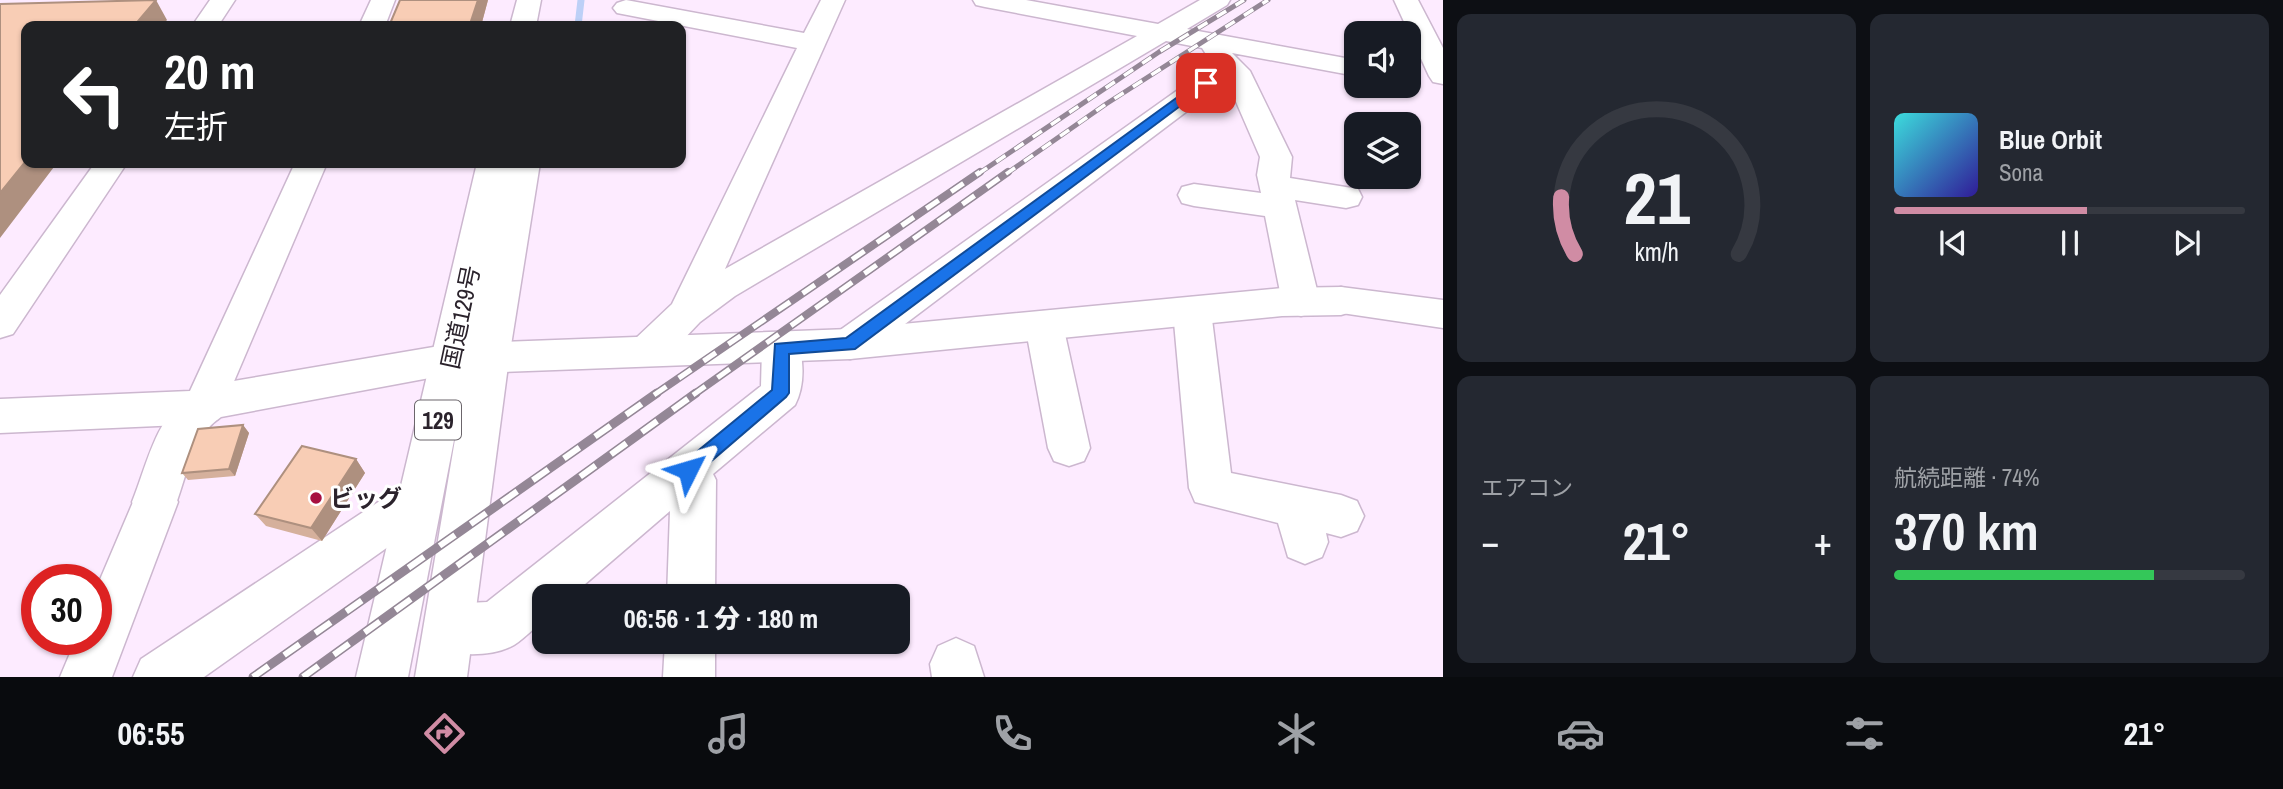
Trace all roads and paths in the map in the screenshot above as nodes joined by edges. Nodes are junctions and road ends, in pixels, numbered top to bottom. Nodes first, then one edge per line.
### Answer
1 (223, 0) edge
2 (383, 0) edge
3 (528, 0) edge
4 (553, 0) edge
5 (833, 0) edge
6 (985, 0) edge
7 (1202, 3) edge
8 (1408, 4) edge
9 (623, 11) edge
10 (1443, 13) edge
11 (208, 21) edge
12 (374, 21) edge
13 (524, 21) edge
14 (549, 21) edge
15 (683, 21) edge
16 (686, 22) edge
17 (1161, 32) junction
18 (814, 43) junction
19 (1219, 54) junction
20 (1344, 67) edge
21 (1435, 80) edge
22 (108, 168) edge
23 (309, 168) edge
24 (493, 168) edge
25 (523, 168) edge
26 (1194, 195) dead end
27 (1278, 197) junction
28 (1346, 197) dead end
29 (1301, 302) junction
30 (1192, 311) junction
31 (687, 312) junction
32 (1443, 314) edge
33 (0, 324) edge
34 (1044, 325) junction
35 (850, 344) junction
36 (780, 348) junction
37 (649, 350) junction
38 (470, 359) junction
39 (203, 407) junction
40 (0, 415) edge
41 (1069, 448) dead end
42 (688, 470) junction
43 (419, 499) junction
44 (1341, 516) dead end
45 (691, 584) edge
46 (449, 629) junction
47 (690, 654) edge
48 (86, 677) edge
49 (159, 677) edge
50 (382, 677) edge
51 (441, 677) edge
52 (689, 677) edge

1 - 11 main road
2 - 12 main road
3 - 13 main road
4 - 14 main road
5 - 18 main road
6 - 17 main road
7 - 17 main road
8 - 10 main road
8 - 21 main road
9 - 15 main road
16 - 18 main road
17 - 19 main road
17 - 31 main road
18 - 31 main road
19 - 20 main road
19 - 27 main road
19 - 35 main road
22 - 33 main road
23 - 39 main road
24 - 38 main road, 国道129号 / 129
25 - 38 main road, 国道129号 / 129
26 - 27 main road
27 - 28 main road
27 - 29 main road
29 - 30 main road
29 - 32 main road
30 - 34 main road
30 - 44 main road
31 - 37 main road
34 - 35 main road
34 - 41 main road
35 - 36 main road
36 - 37 main road
36 - 42 main road
37 - 38 main road
38 - 39 main road
38 - 43 main road, 国道129号 / 129
38 - 46 main road, 国道129号 / 129
39 - 40 main road
39 - 48 main road
42 - 45 main road
42 - 46 main road
43 - 49 main road
43 - 50 main road, 国道129号 / 129
46 - 51 main road, 国道129号 / 129
47 - 52 main road

